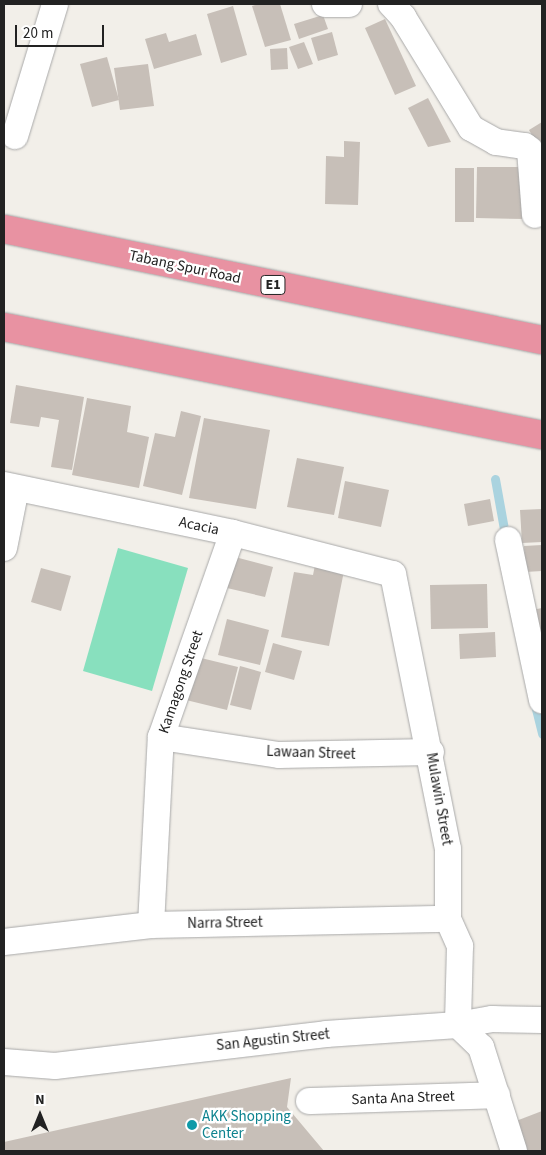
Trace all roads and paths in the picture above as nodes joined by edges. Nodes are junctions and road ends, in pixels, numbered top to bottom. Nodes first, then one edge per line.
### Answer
1 (54, 4) edge
2 (324, 4) edge
3 (349, 4) edge
4 (391, 4) edge
5 (15, 136) dead end
6 (535, 215) dead end
7 (4, 229) edge
8 (4, 327) edge
9 (542, 340) edge
10 (542, 435) edge
11 (10, 486) edge
12 (233, 534) junction
13 (508, 540) dead end
14 (4, 548) edge
15 (393, 574) joint
16 (542, 700) edge
17 (161, 737) junction
18 (431, 752) junction
19 (448, 920) junction
20 (151, 925) junction
21 (4, 942) edge
22 (542, 1020) edge
23 (458, 1025) junction
24 (4, 1062) edge
25 (497, 1095) junction
26 (309, 1101) dead end
27 (514, 1151) edge

1 - 5 street
2 - 3 street
4 - 6 street
7 - 9 highway, Tabang Spur Road / E1
8 - 10 highway
11 - 12 street, Acacia
11 - 14 street
12 - 15 street, Acacia
12 - 17 street, Kamagong Street
13 - 16 street
15 - 18 street, Mulawin Street
17 - 18 street, Lawaan Street
17 - 20 street, Kamagong Street
18 - 19 street, Mulawin Street
19 - 20 street, Narra Street
19 - 23 street, Mulawin Street
20 - 21 street, Narra Street
22 - 23 street, San Agustin Street
23 - 24 street, San Agustin Street
23 - 25 street
25 - 26 street, Santa Ana Street
25 - 27 street

